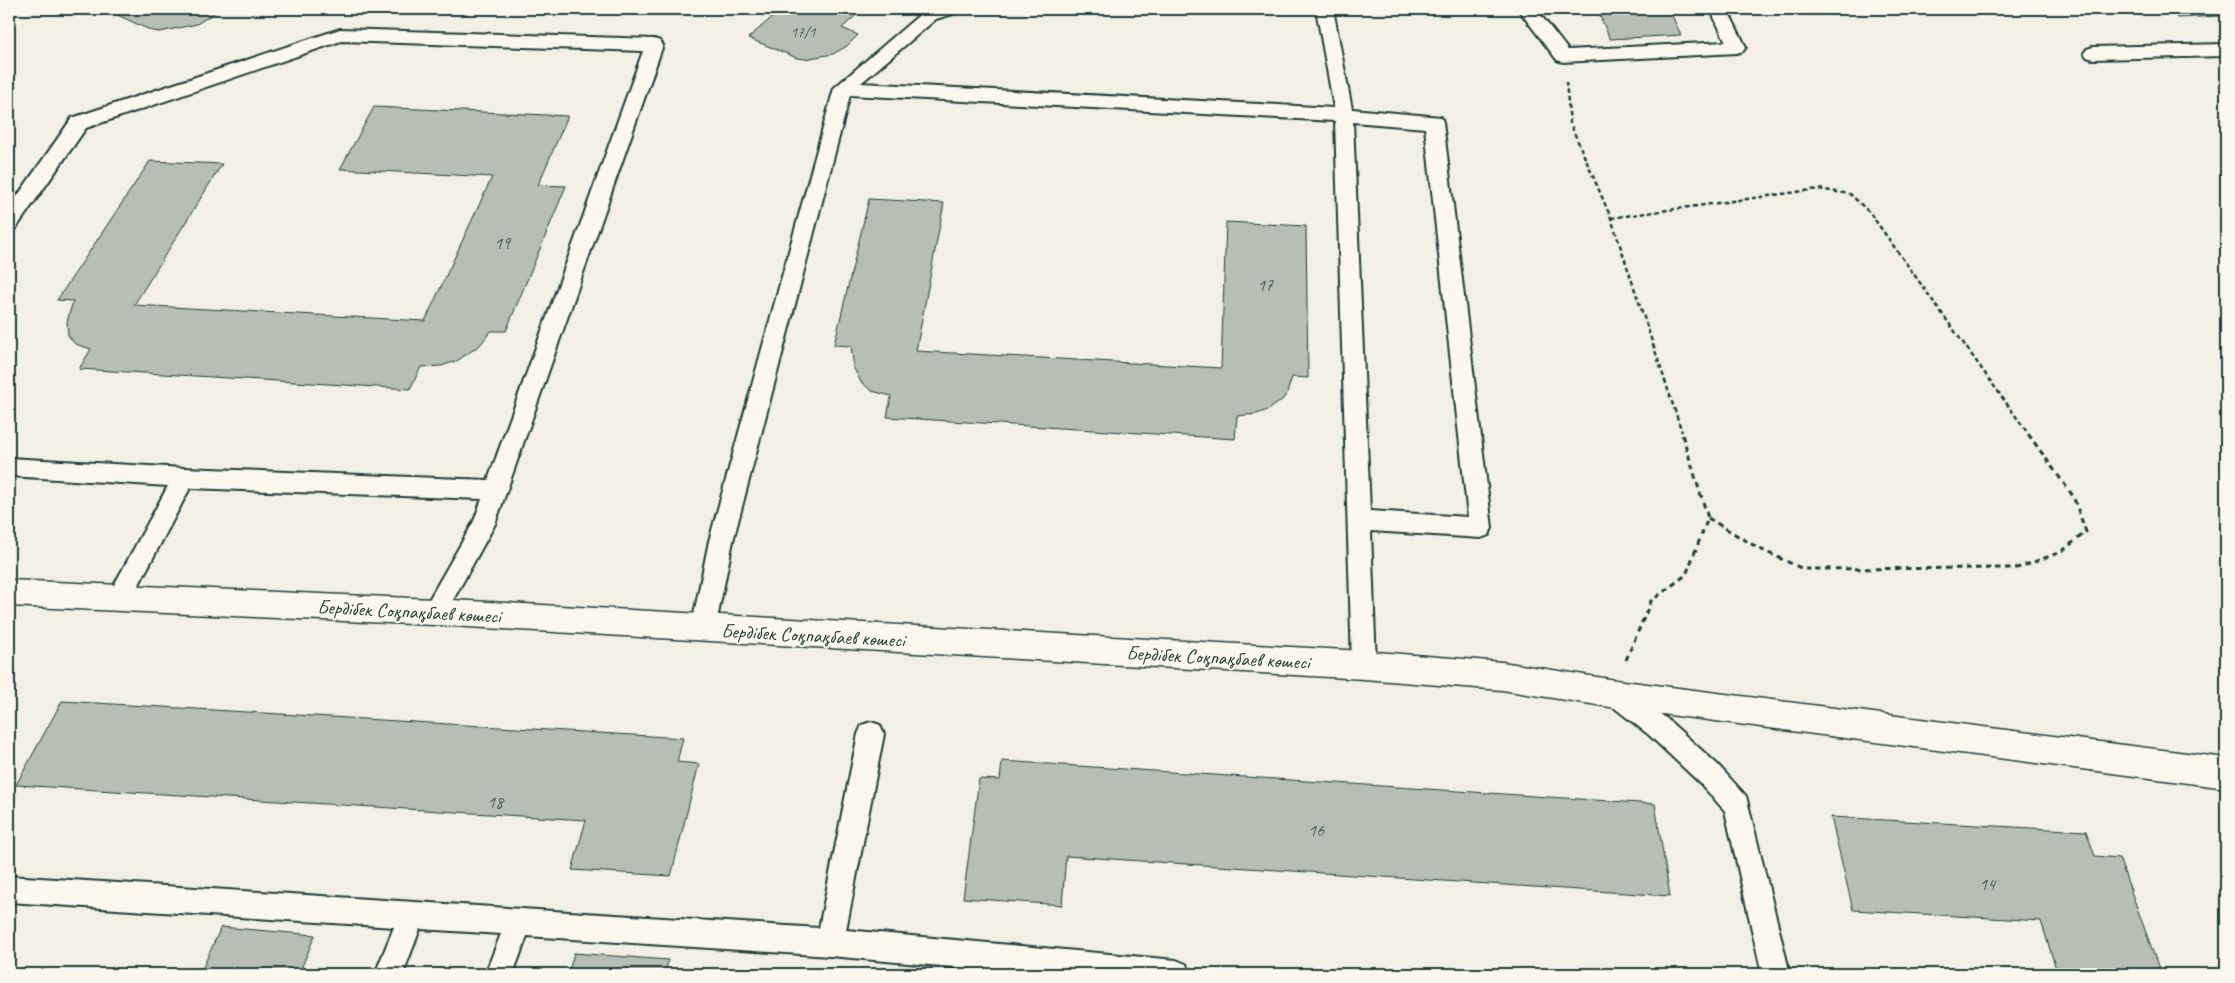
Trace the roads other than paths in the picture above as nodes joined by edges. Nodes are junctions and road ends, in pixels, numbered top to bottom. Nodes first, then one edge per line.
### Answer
1 (950, 9) edge
2 (1325, 9) edge
3 (1527, 9) edge
4 (1719, 9) edge
5 (2226, 50) edge
6 (2093, 53) dead end
7 (843, 88) junction
8 (1344, 115) junction
9 (9, 223) edge
10 (9, 467) edge
11 (184, 478) junction
12 (496, 490) junction
13 (1360, 520) junction
14 (9, 593) edge
15 (120, 597) junction
16 (434, 612) junction
17 (703, 629) junction
18 (1364, 665) junction
19 (1616, 694) junction
20 (871, 734) dead end
21 (2226, 773) edge
22 (9, 889) edge
23 (412, 916) junction
24 (519, 922) junction
25 (830, 942) junction
26 (389, 974) edge
27 (499, 974) edge
28 (1176, 974) edge
29 (1776, 974) edge

1 - 7 lane
2 - 8 lane
3 - 4 lane
5 - 6 lane
7 - 8 lane
7 - 17 lane
8 - 13 lane
8 - 13 lane
9 - 12 lane
10 - 11 lane
11 - 12 lane
11 - 15 lane
12 - 16 lane
13 - 18 lane
14 - 15 street, Бердібек Соқпақбаев көшесі
15 - 16 street, Бердібек Соқпақбаев көшесі
16 - 17 street, Бердібек Соқпақбаев көшесі
17 - 18 street, Бердібек Соқпақбаев көшесі
18 - 19 street, Бердібек Соқпақбаев көшесі
19 - 21 street, Бердібек Соқпақбаев көшесі
19 - 29 lane
20 - 25 lane
22 - 23 lane
23 - 24 lane
23 - 26 lane
24 - 25 lane
24 - 27 lane
25 - 28 lane

